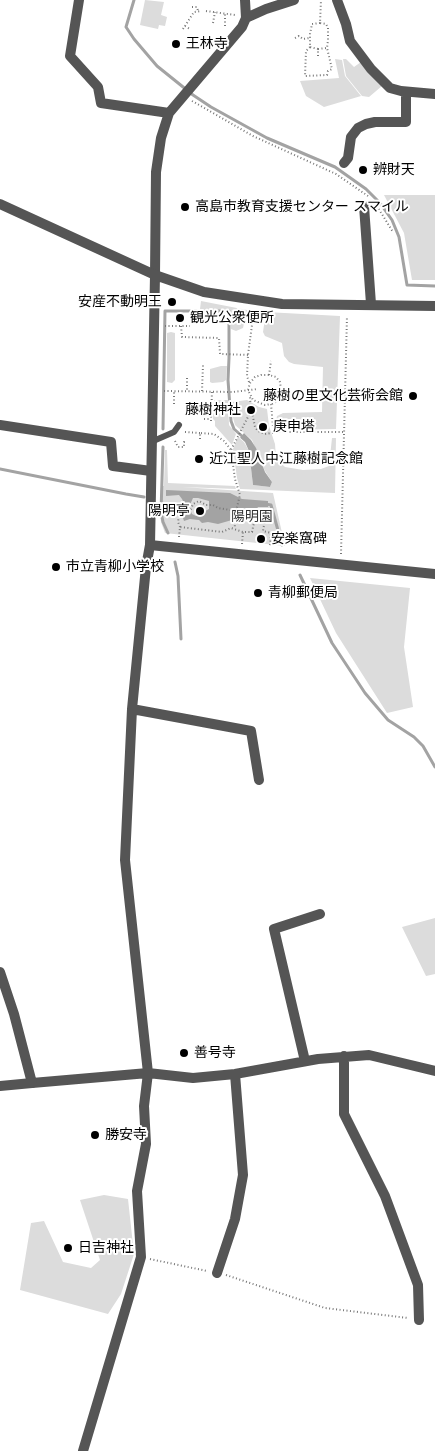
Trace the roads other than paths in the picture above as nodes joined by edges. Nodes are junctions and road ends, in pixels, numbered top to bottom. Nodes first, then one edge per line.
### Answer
1 (79, 0) edge
2 (245, 0) edge
3 (294, 0) edge
4 (337, 0) edge
5 (243, 17) junction
6 (408, 92) junction
7 (435, 94) edge
8 (170, 113) junction
9 (344, 162) dead end
10 (0, 204) edge
11 (364, 206) dead end
12 (155, 275) junction
13 (371, 304) junction
14 (435, 306) edge
15 (0, 425) edge
16 (179, 425) dead end
17 (151, 442) junction
18 (151, 471) junction
19 (150, 545) junction
20 (435, 574) edge
21 (132, 709) junction
22 (259, 780) dead end
23 (320, 914) dead end
24 (0, 972) edge
25 (344, 1056) junction
26 (304, 1061) junction
27 (435, 1071) edge
28 (148, 1073) junction
29 (234, 1074) junction
30 (32, 1083) junction
31 (0, 1086) edge
32 (216, 1273) road end
33 (419, 1320) road end
34 (83, 1451) edge

1 - 8 street
2 - 5 street
3 - 5 street
4 - 6 street
5 - 8 street
6 - 7 street
6 - 9 street
8 - 12 street
10 - 12 street
11 - 13 street
12 - 13 street
12 - 17 street
13 - 14 street
15 - 18 street
16 - 17 lane
17 - 18 street
18 - 19 street
19 - 20 street
19 - 21 street
21 - 22 street
21 - 28 street
23 - 26 street
24 - 30 street
25 - 26 street
25 - 27 street
25 - 33 street
26 - 29 street
28 - 29 street
28 - 30 street
28 - 34 street
29 - 32 street
30 - 31 street

